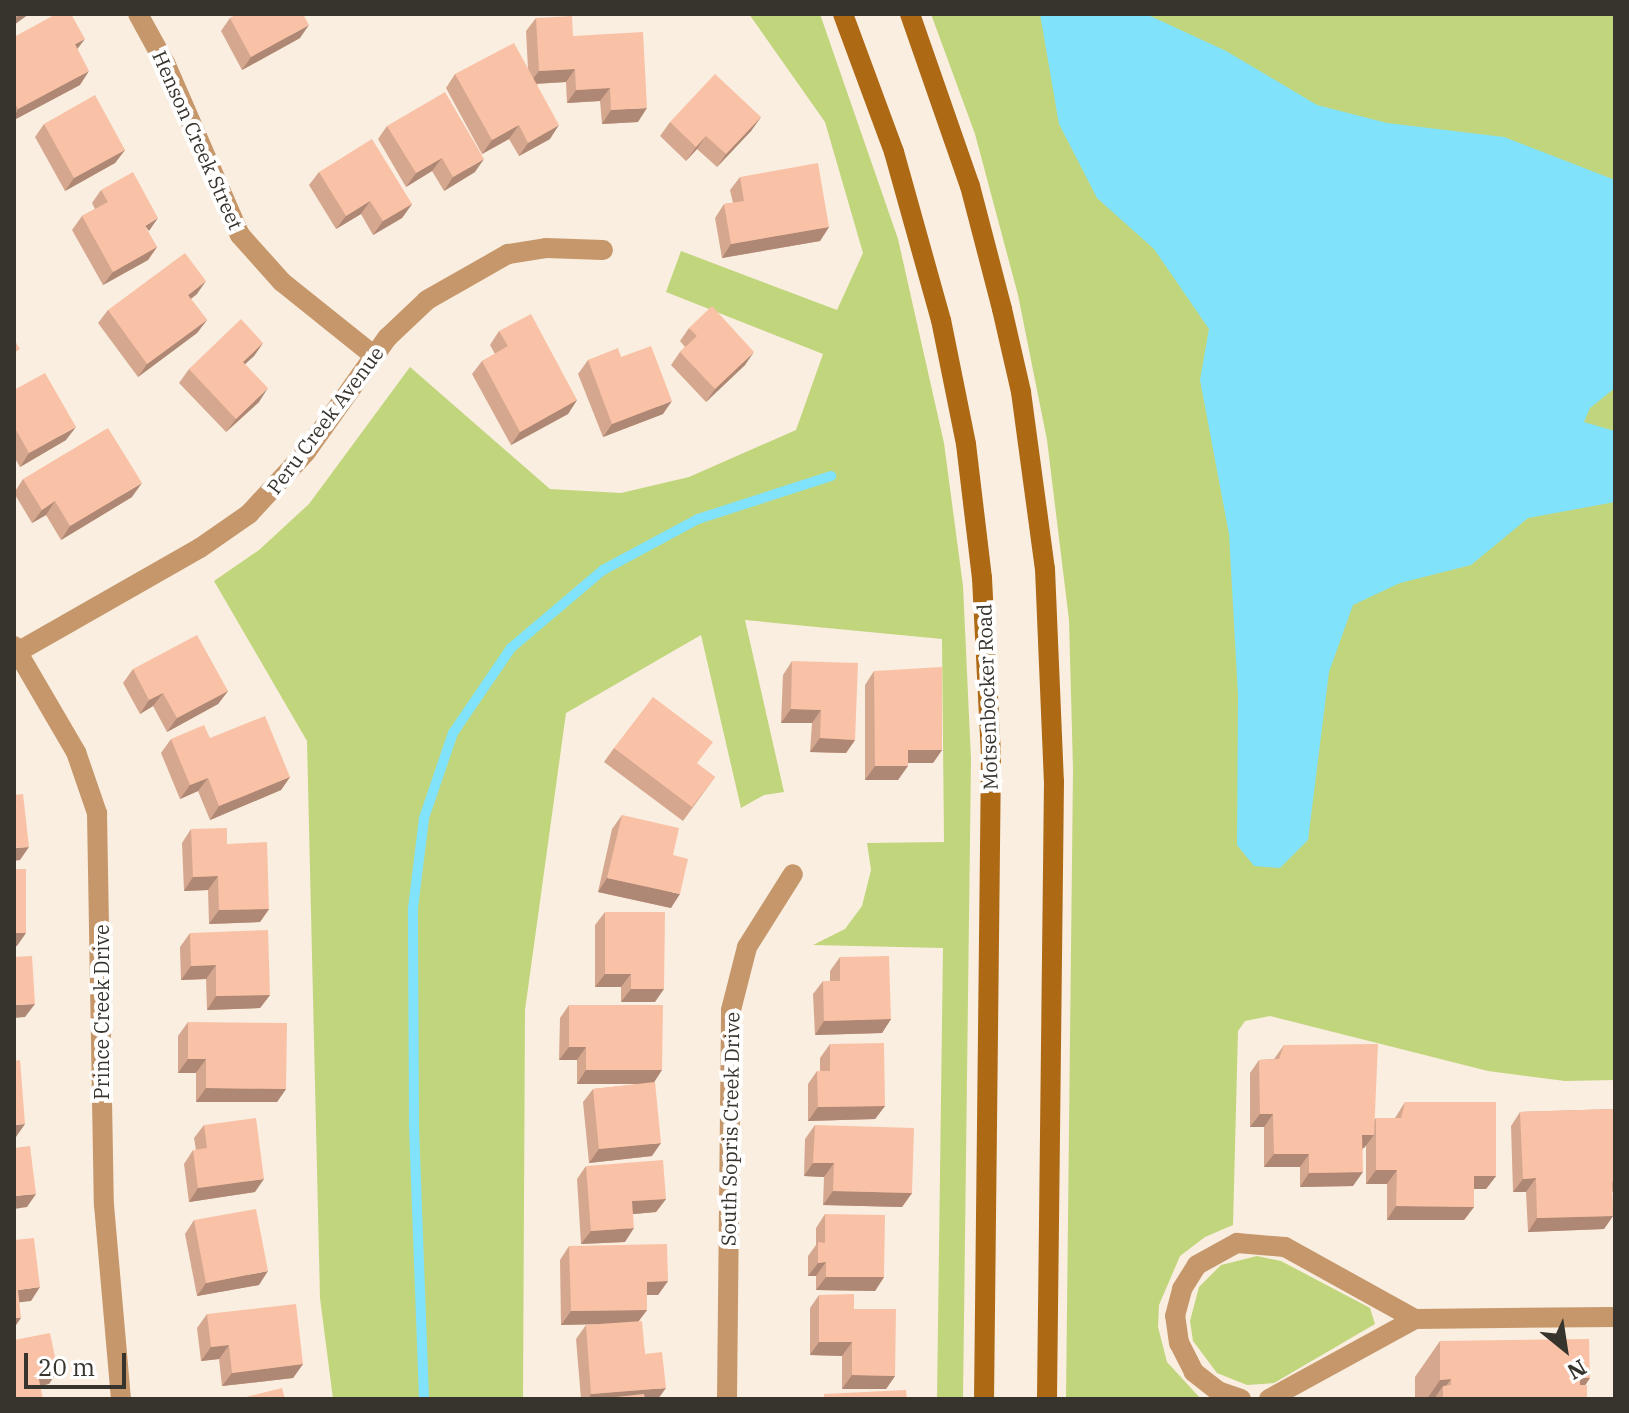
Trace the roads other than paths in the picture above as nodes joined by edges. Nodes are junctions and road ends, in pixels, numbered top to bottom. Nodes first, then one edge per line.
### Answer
1 (138, 14) edge
2 (843, 14) edge
3 (910, 14) edge
4 (603, 250) dead end
5 (373, 355) junction
6 (15, 650) edge
7 (793, 874) dead end
8 (1615, 1317) edge
9 (1415, 1319) junction
10 (1615, 1331) edge
11 (121, 1399) edge
12 (727, 1399) edge
13 (984, 1399) edge
14 (1047, 1399) edge
15 (1241, 1399) edge
16 (1269, 1399) edge

1 - 5 street, Henson Creek Street
2 - 13 main road, Motsenbocker Road
3 - 14 main road
4 - 5 street, Peru Creek Avenue
5 - 6 street, Peru Creek Avenue
6 - 11 street, Prince Creek Drive
7 - 12 street, South Sopris Creek Drive
8 - 9 street
8 - 10 street
9 - 15 street
9 - 16 street

